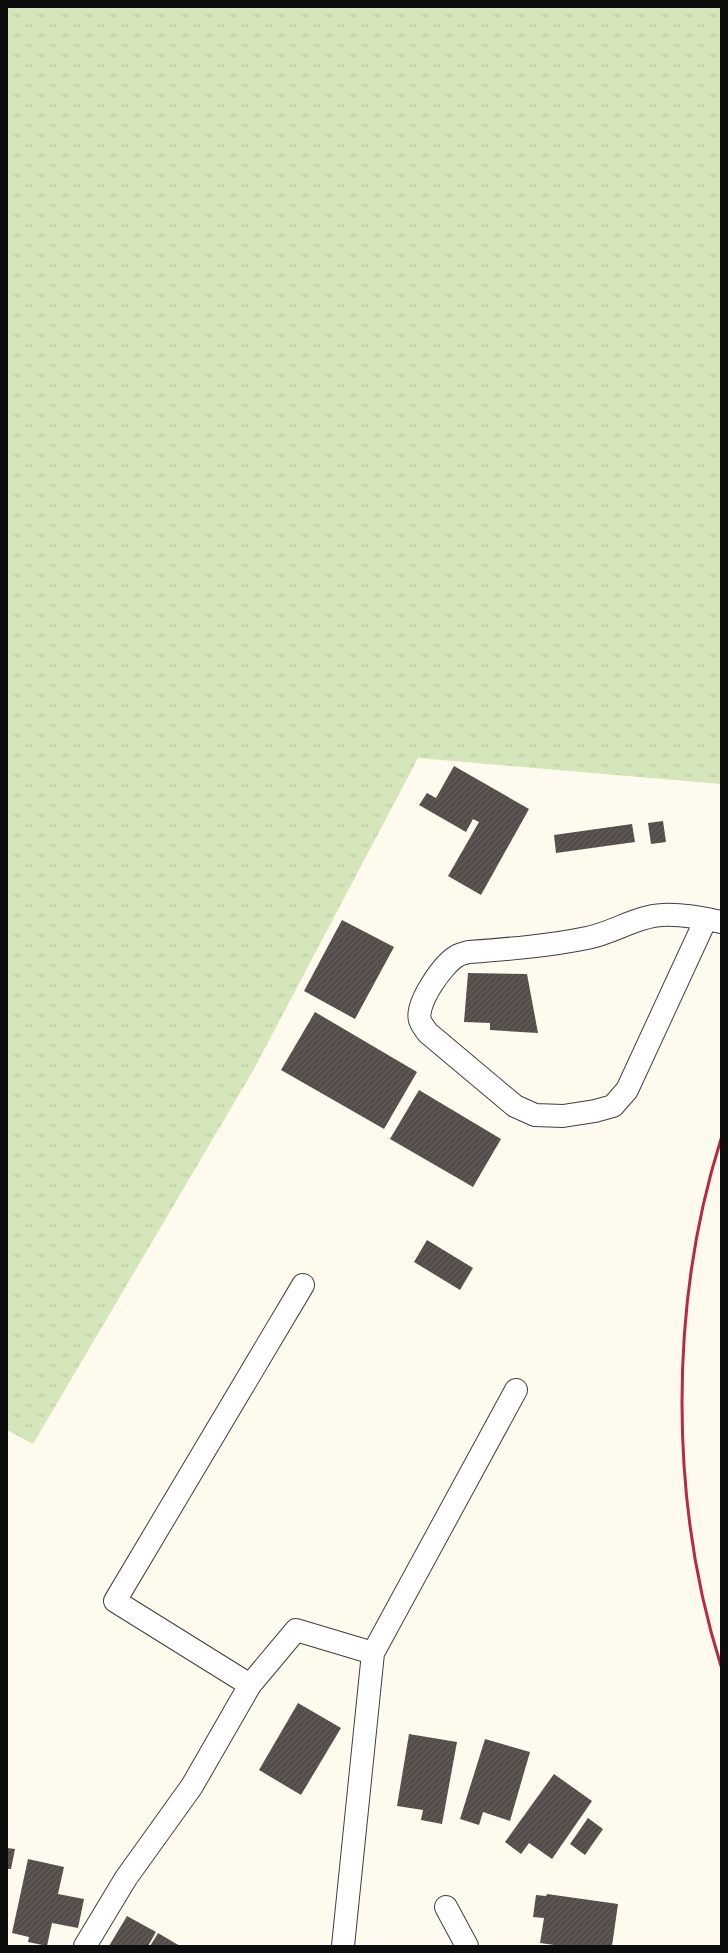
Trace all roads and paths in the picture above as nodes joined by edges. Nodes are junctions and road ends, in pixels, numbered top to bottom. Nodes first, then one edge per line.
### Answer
1 (714, 921) edge
2 (303, 1285) dead end
3 (516, 1390) dead end
4 (373, 1652) junction
5 (250, 1685) junction
6 (446, 1907) dead end
7 (85, 1946) edge
8 (343, 1946) edge
9 (467, 1946) edge

1 - 1 street
2 - 5 street
3 - 4 street
4 - 5 street
4 - 8 street
5 - 7 street
6 - 9 street

